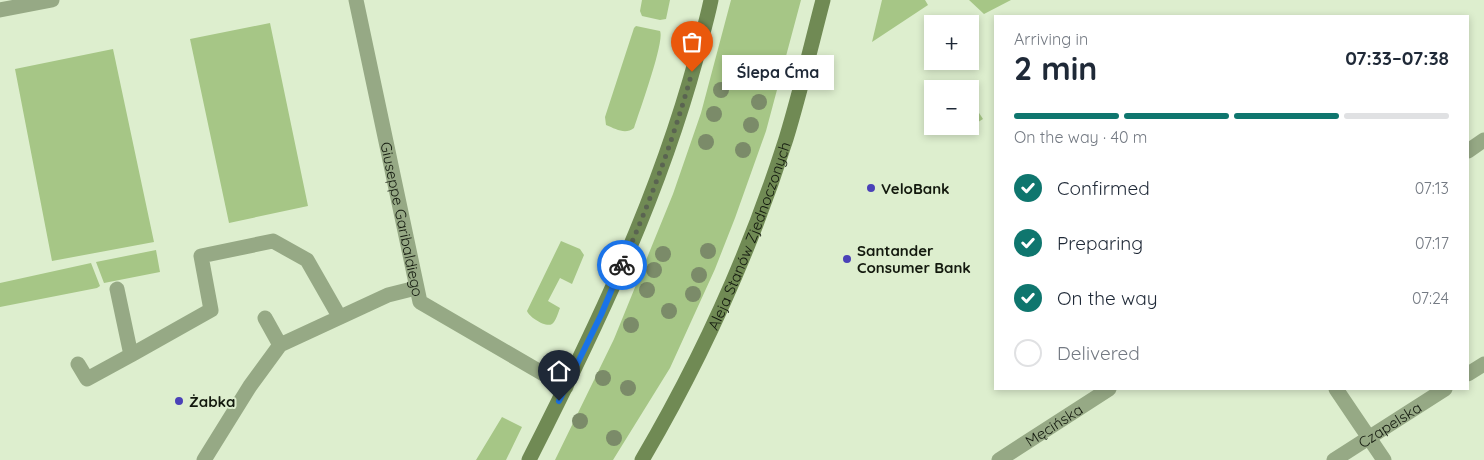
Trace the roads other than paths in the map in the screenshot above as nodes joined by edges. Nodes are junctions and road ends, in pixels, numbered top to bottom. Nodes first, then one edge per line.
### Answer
1 (52, 0) edge
2 (356, 0) edge
3 (711, 0) edge
4 (823, 0) edge
5 (0, 10) edge
6 (1484, 140) edge
7 (1469, 150) edge
8 (416, 288) junction
9 (116, 289) dead end
10 (339, 316) junction
11 (265, 318) dead end
12 (280, 345) junction
13 (131, 355) junction
14 (78, 364) dead end
15 (1484, 364) edge
16 (1469, 373) edge
17 (566, 386) junction
18 (1107, 390) edge
19 (1337, 390) edge
20 (1443, 390) edge
21 (1369, 438) junction
22 (204, 460) edge
23 (529, 460) edge
24 (642, 460) edge
25 (998, 460) edge
26 (1334, 460) edge
27 (1384, 460) edge

1 - 5 street
2 - 8 street, Giuseppe Garibaldiego
3 - 17 main road
4 - 24 main road, Aleja Stanów Zjednoczonych
6 - 7 street
8 - 10 street
8 - 17 street, Giuseppe Garibaldiego
9 - 13 street
10 - 12 street
10 - 13 street
11 - 12 street
12 - 22 street
13 - 14 street
15 - 16 street
17 - 23 main road
18 - 25 street, Męcińska
19 - 21 street
20 - 21 street, Czapelska
21 - 26 street, Czapelska
21 - 27 street

